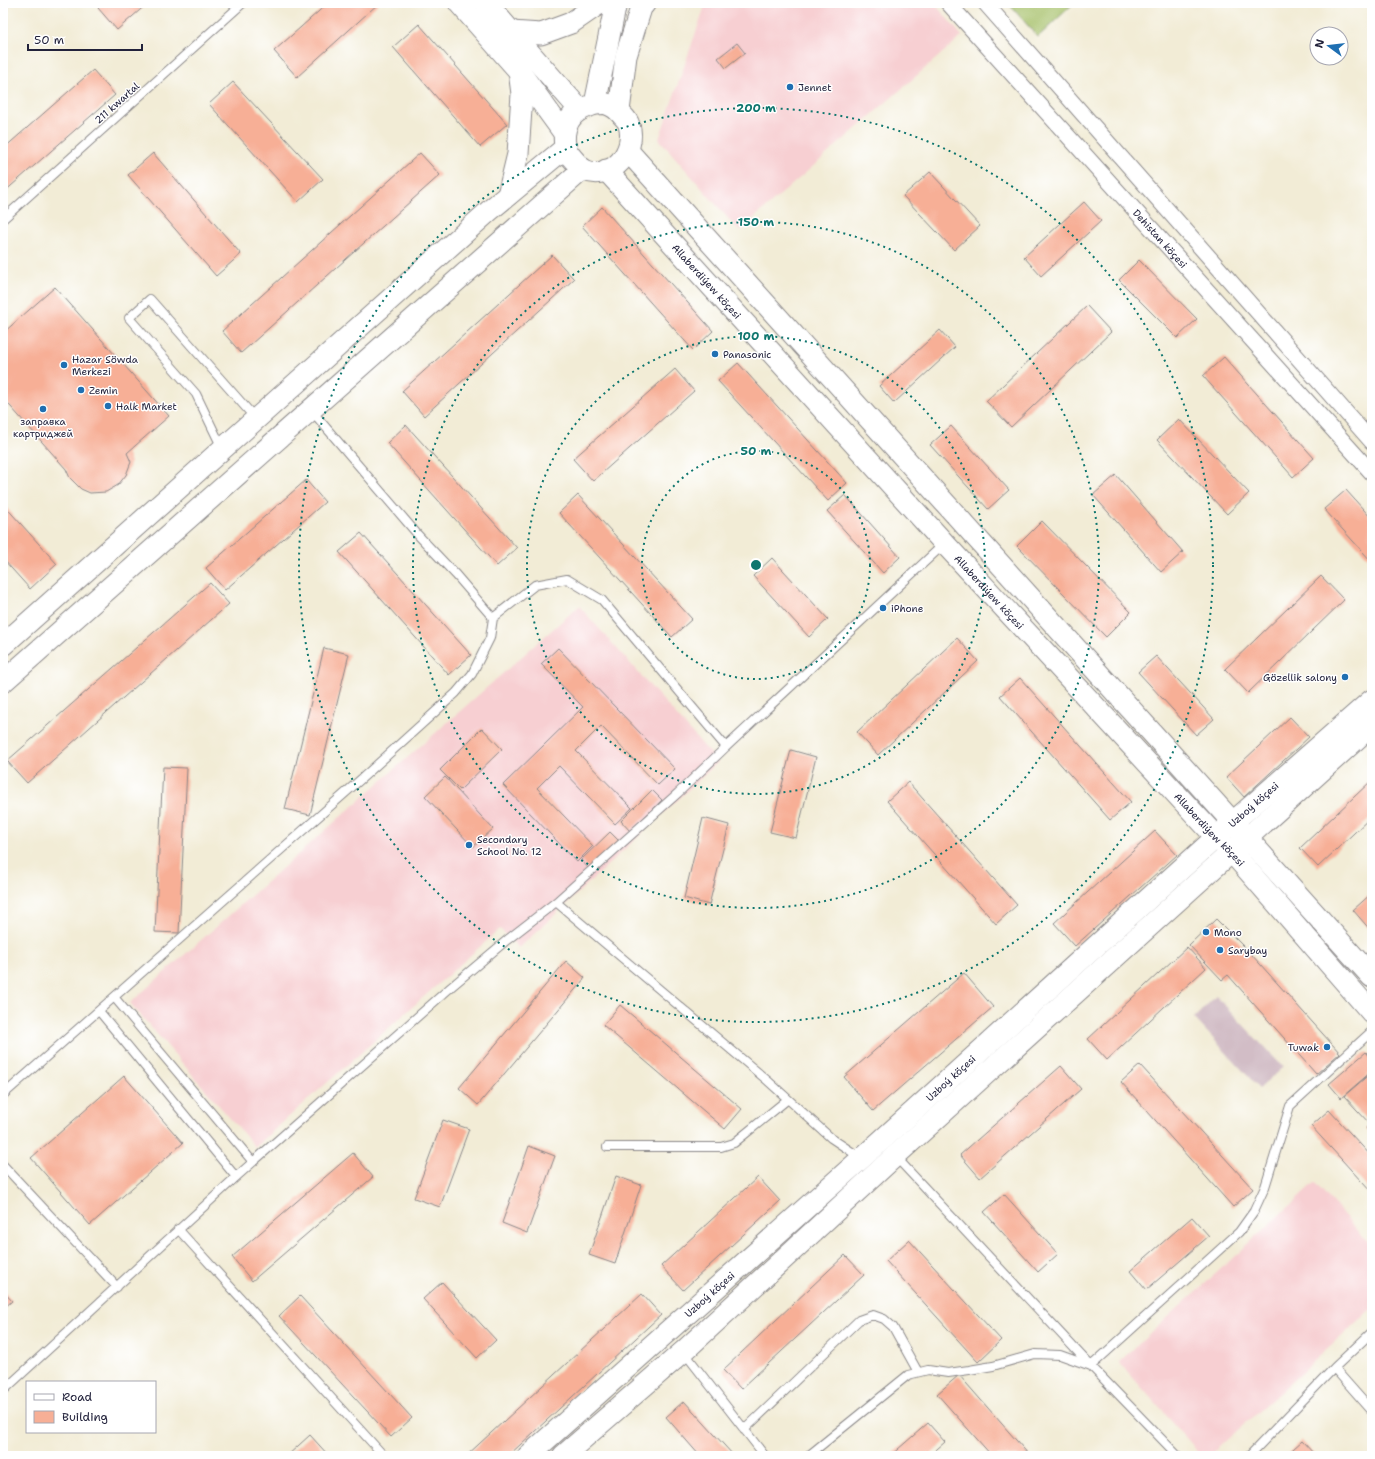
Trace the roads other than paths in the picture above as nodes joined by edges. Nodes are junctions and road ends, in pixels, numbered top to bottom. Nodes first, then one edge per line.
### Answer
1 (243, 3) edge
2 (459, 3) edge
3 (486, 3) edge
4 (600, 3) edge
5 (616, 3) edge
6 (645, 3) edge
7 (948, 3) edge
8 (985, 3) edge
9 (511, 32) junction
10 (519, 71) junction
11 (587, 107) junction
12 (620, 111) junction
13 (565, 141) junction
14 (628, 151) junction
15 (583, 169) junction
16 (606, 170) junction
17 (508, 195) junction
18 (3, 219) edge
19 (311, 410) junction
20 (256, 418) junction
21 (1372, 442) edge
22 (222, 449) junction
23 (1372, 473) edge
24 (945, 544) junction
25 (493, 618) junction
26 (3, 645) edge
27 (3, 682) edge
28 (1372, 700) edge
29 (1372, 725) edge
30 (726, 747) junction
31 (1232, 823) junction
32 (1216, 837) junction
33 (1239, 845) junction
34 (556, 902) junction
35 (1372, 977) edge
36 (114, 997) junction
37 (99, 1011) junction
38 (1372, 1013) edge
39 (1372, 1031) edge
40 (3, 1095) edge
41 (788, 1099) junction
42 (606, 1147) dead end
43 (895, 1156) junction
44 (862, 1158) junction
45 (253, 1162) junction
46 (3, 1165) edge
47 (236, 1177) junction
48 (178, 1229) junction
49 (117, 1287) junction
50 (1372, 1332) edge
51 (684, 1351) junction
52 (1091, 1366) junction
53 (1334, 1368) junction
54 (918, 1372) junction
55 (3, 1391) edge
56 (1372, 1411) edge
57 (744, 1430) junction
58 (384, 1456) edge
59 (528, 1456) edge
60 (563, 1456) edge
61 (765, 1456) edge
62 (808, 1456) edge
63 (1178, 1456) edge
64 (1248, 1456) edge

1 - 18 lane, 211 kwartal
2 - 10 street
3 - 9 street
4 - 9 street
5 - 11 street
6 - 12 street
7 - 23 street, Dehistan köçesi
8 - 21 street
9 - 11 street
10 - 13 street
10 - 17 street
11 - 12 street
11 - 13 street
12 - 14 street
13 - 15 street
13 - 17 street
14 - 16 street
14 - 31 street, Allaberdiýew köçesi
15 - 16 street
15 - 19 street
16 - 24 street, Allaberdiýew köçesi
17 - 20 street
19 - 25 lane
19 - 27 street
20 - 22 street
20 - 22 lane
22 - 26 street
24 - 30 lane
24 - 32 street, Allaberdiýew köçesi
25 - 30 lane
25 - 36 lane
28 - 31 street, Uzboý köçesi
29 - 33 street, Uzboý köçesi
30 - 34 lane
31 - 32 street, Uzboý köçesi
31 - 33 street, Allaberdiýew köçesi
32 - 33 street, Allaberdiýew köçesi
32 - 44 street, Uzboý köçesi
33 - 35 street, Allaberdiýew köçesi
33 - 38 street, Allaberdiýew köçesi
33 - 43 street, Uzboý köçesi
34 - 41 lane
34 - 45 lane
36 - 37 lane
36 - 45 lane
37 - 40 lane
37 - 47 lane
39 - 52 lane
41 - 42 lane
41 - 44 lane
43 - 51 street, Uzboý köçesi
43 - 52 lane
44 - 59 street, Uzboý köçesi
45 - 47 lane
46 - 49 lane
47 - 48 lane
48 - 49 lane
48 - 58 lane
49 - 55 lane
50 - 53 lane
51 - 57 lane
51 - 60 street, Uzboý köçesi
52 - 54 lane
52 - 63 lane
53 - 56 lane
53 - 64 lane
54 - 57 lane
54 - 62 lane
57 - 61 lane

